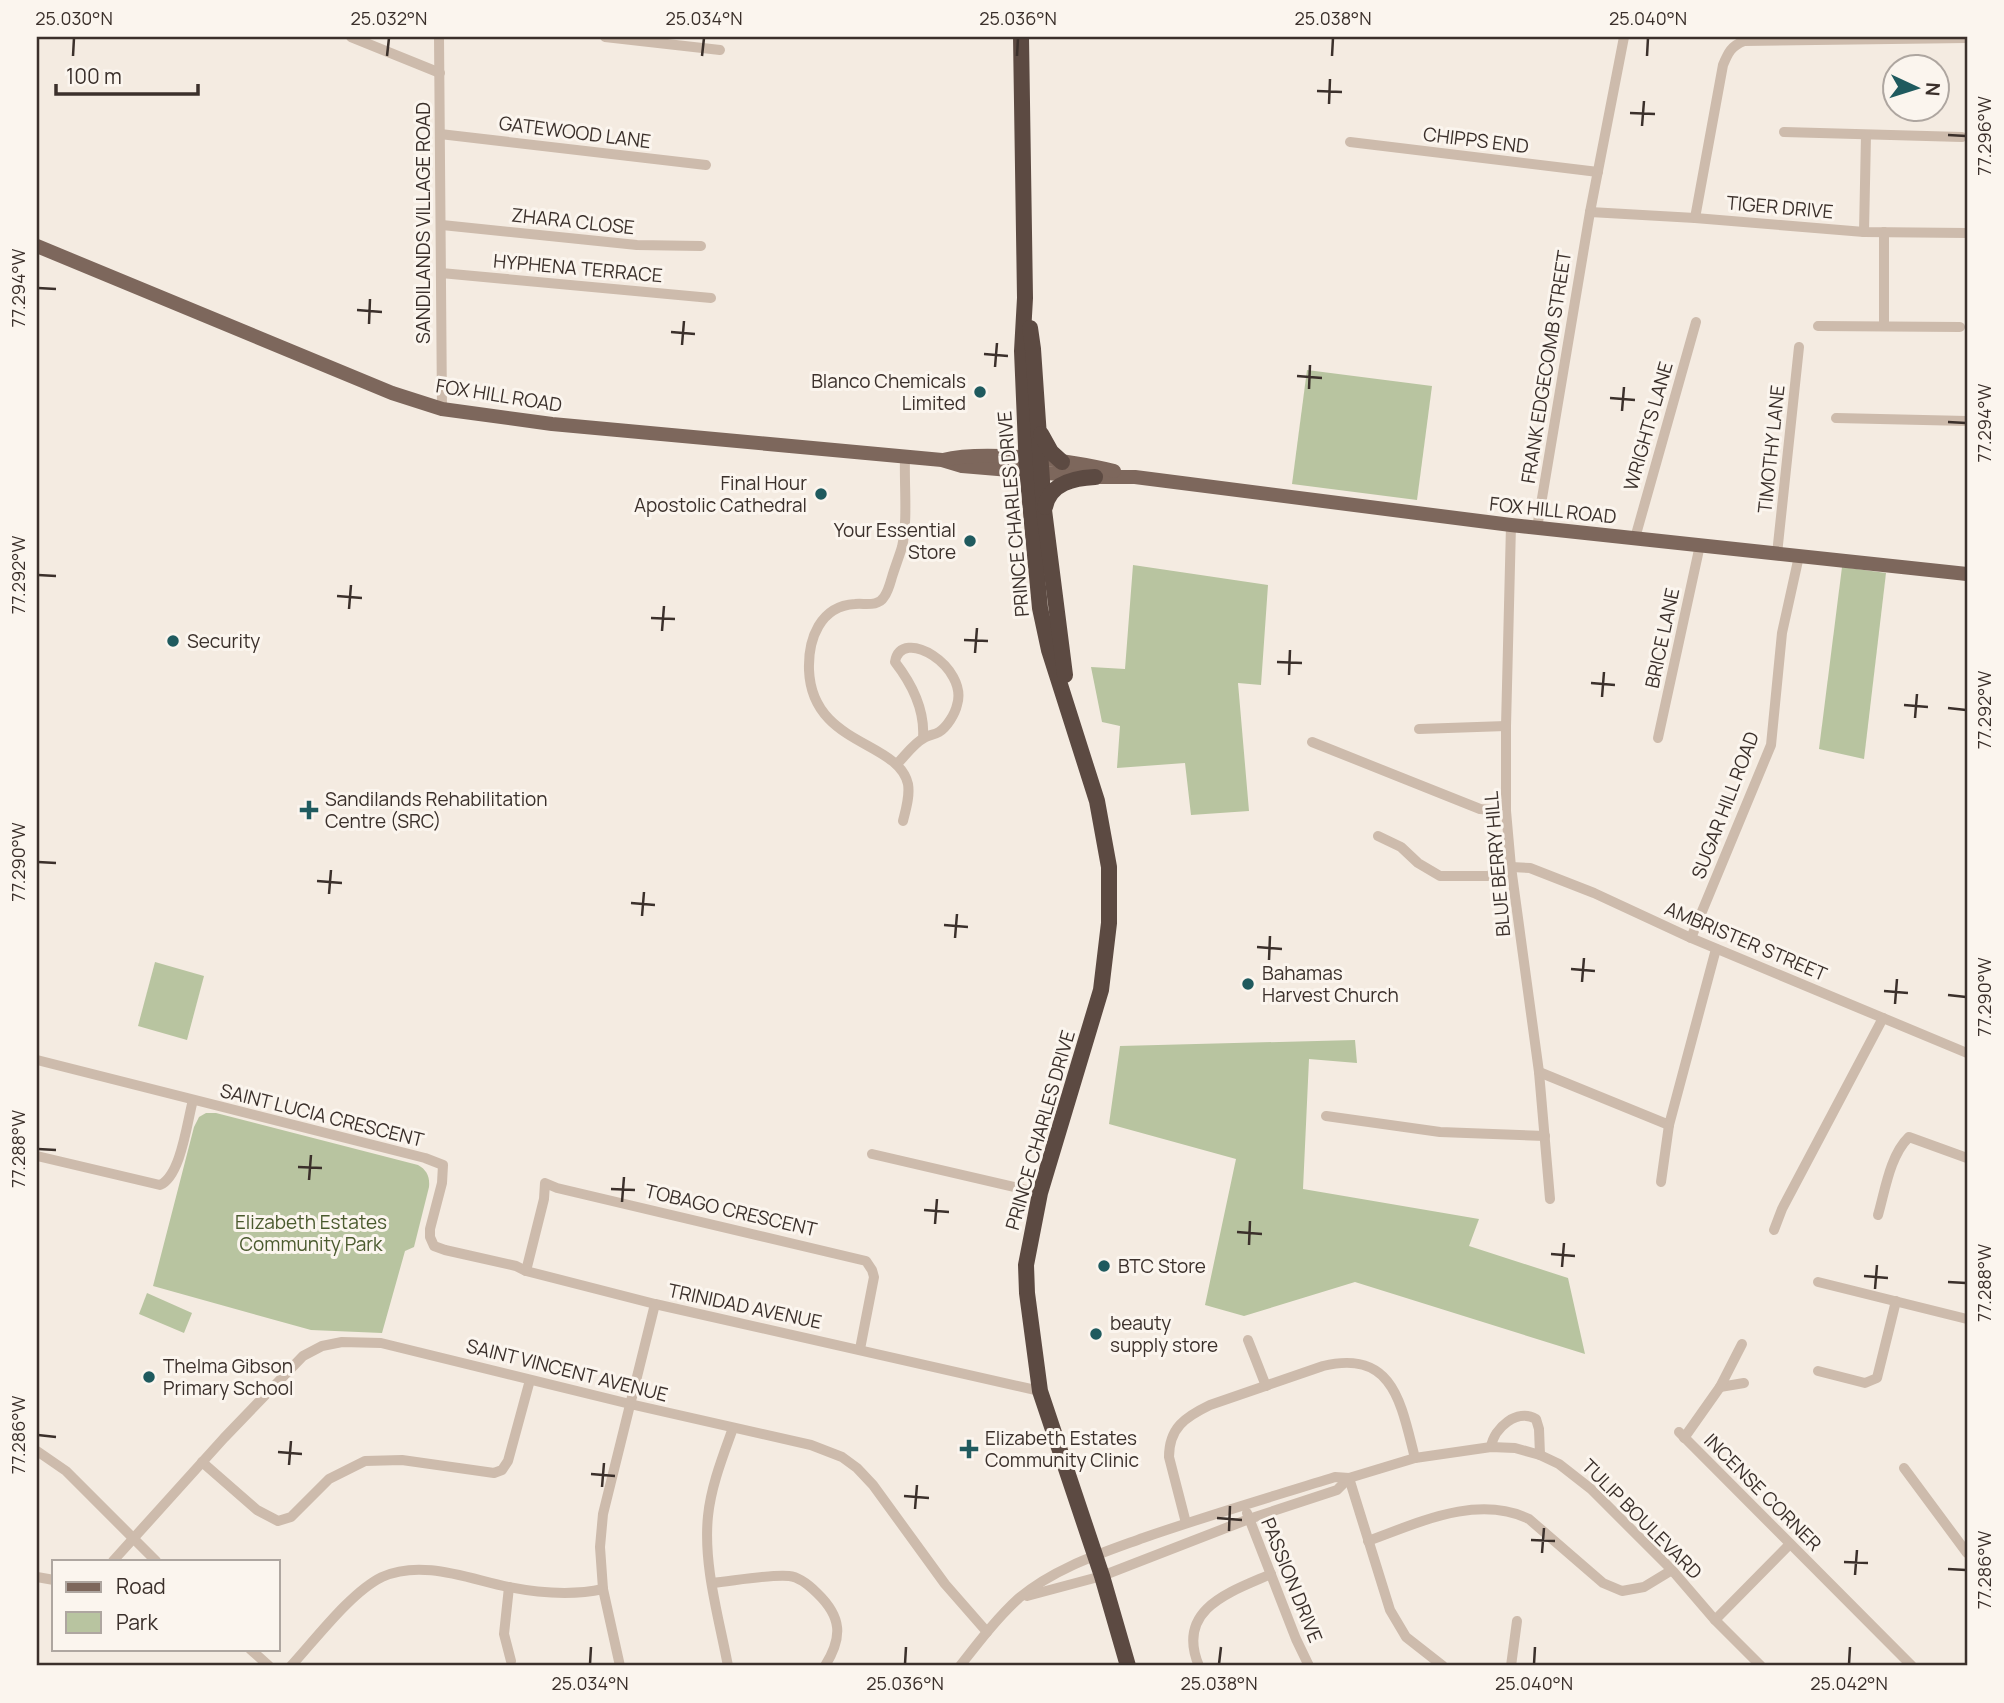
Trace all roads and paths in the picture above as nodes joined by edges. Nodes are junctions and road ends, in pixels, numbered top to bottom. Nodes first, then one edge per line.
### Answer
1 (351, 37) edge
2 (439, 37) edge
3 (605, 37) edge
4 (1021, 37) edge
5 (1624, 37) edge
6 (1967, 37) edge
7 (720, 50) dead end
8 (440, 73) junction
9 (1784, 132) dead end
10 (440, 134) junction
11 (1866, 135) junction
12 (1962, 137) dead end
13 (1350, 142) dead end
14 (705, 165) dead end
15 (1598, 172) junction
16 (1590, 212) junction
17 (1695, 218) junction
18 (442, 225) junction
19 (1864, 232) junction
20 (1884, 232) junction
21 (1967, 233) edge
22 (37, 246) edge
23 (701, 246) dead end
24 (441, 274) junction
25 (711, 298) dead end
26 (1025, 298) junction
27 (1696, 323) dead end
28 (1818, 326) dead end
29 (1884, 326) junction
30 (1960, 327) dead end
31 (1798, 347) dead end
32 (442, 409) junction
33 (1836, 418) dead end
34 (1967, 421) edge
35 (1038, 425) junction
36 (905, 457) junction
37 (1062, 462) junction
38 (1034, 465) junction
39 (1095, 477) junction
40 (1135, 477) junction
41 (1044, 510) junction
42 (1511, 525) junction
43 (1537, 528) junction
44 (1635, 538) junction
45 (1700, 545) junction
46 (1777, 554) junction
47 (1799, 556) junction
48 (1967, 573) edge
49 (1073, 723) junction
50 (1506, 726) junction
51 (1419, 729) dead end
52 (923, 738) junction
53 (1658, 738) dead end
54 (1312, 742) dead end
55 (897, 764) junction
56 (1506, 811) junction
57 (904, 821) dead end
58 (1378, 836) dead end
59 (1511, 867) junction
60 (1691, 938) junction
61 (1716, 949) junction
62 (1883, 1018) junction
63 (1967, 1053) edge
64 (37, 1060) edge
65 (1539, 1072) junction
66 (193, 1100) junction
67 (1326, 1116) dead end
68 (1669, 1125) junction
69 (1545, 1136) junction
70 (872, 1154) dead end
71 (37, 1156) edge
72 (1967, 1157) edge
73 (1661, 1182) dead end
74 (1040, 1193) junction
75 (1550, 1199) dead end
76 (1878, 1215) dead end
77 (1774, 1230) dead end
78 (444, 1250) joint
79 (526, 1271) junction
80 (1818, 1282) dead end
81 (1896, 1301) junction
82 (655, 1304) junction
83 (1967, 1319) edge
84 (1248, 1340) dead end
85 (1742, 1344) dead end
86 (860, 1349) junction
87 (1818, 1371) dead end
88 (530, 1380) junction
89 (1744, 1383) dead end
90 (1266, 1386) junction
91 (1720, 1387) junction
92 (1040, 1391) junction
93 (629, 1404) junction
94 (733, 1427) junction
95 (1491, 1447) junction
96 (37, 1451) edge
97 (1540, 1455) junction
98 (1415, 1458) junction
99 (202, 1462) junction
100 (1904, 1468) dead end
101 (1349, 1478) junction
102 (1244, 1505) junction
103 (1249, 1520) junction
104 (1186, 1523) junction
105 (135, 1539) junction
106 (1368, 1541) junction
107 (1790, 1544) junction
108 (1967, 1553) edge
109 (1093, 1556) junction
110 (114, 1560) edge
111 (155, 1560) edge
112 (1672, 1570) junction
113 (1271, 1574) junction
114 (1102, 1576) junction
115 (712, 1583) junction
116 (509, 1587) junction
117 (603, 1589) junction
118 (1019, 1598) junction
119 (1716, 1620) junction
120 (1517, 1622) dead end
121 (987, 1632) junction
122 (251, 1650) edge
123 (511, 1661) dead end
124 (270, 1666) edge
125 (292, 1666) edge
126 (620, 1666) edge
127 (729, 1666) edge
128 (825, 1666) edge
129 (960, 1666) edge
130 (1128, 1666) edge
131 (1199, 1666) edge
132 (1309, 1666) edge
133 (1443, 1666) edge
134 (1511, 1666) edge
135 (1762, 1666) edge
136 (1912, 1666) edge

1 - 8 street
2 - 8 street, SANDILANDS VILLAGE ROAD
3 - 7 street
4 - 26 highway, PRINCE CHARLES DRIVE
5 - 15 street, FRANK EDGECOMB STREET
6 - 17 street
8 - 10 street, SANDILANDS VILLAGE ROAD
9 - 11 street
10 - 14 street, GATEWOOD LANE
10 - 18 street, SANDILANDS VILLAGE ROAD
11 - 12 street
11 - 19 street
13 - 15 street, CHIPPS END
15 - 16 street, FRANK EDGECOMB STREET
16 - 17 street, TIGER DRIVE
16 - 43 street, FRANK EDGECOMB STREET
17 - 19 street, TIGER DRIVE
18 - 23 street, ZHARA CLOSE
18 - 24 street, SANDILANDS VILLAGE ROAD
19 - 20 street, TIGER DRIVE
20 - 21 street, TIGER DRIVE
20 - 29 street
22 - 32 main road, FOX HILL ROAD
24 - 25 street, HYPHENA TERRACE
24 - 32 street, SANDILANDS VILLAGE ROAD
26 - 35 highway, PRINCE CHARLES DRIVE
26 - 38 highway, PRINCE CHARLES DRIVE
27 - 44 street, WRIGHTS LANE
28 - 29 street
29 - 30 street
31 - 46 street, TIMOTHY LANE
32 - 36 main road, FOX HILL ROAD
33 - 34 street
35 - 37 highway
35 - 38 highway, PRINCE CHARLES DRIVE
36 - 38 main road, FOX HILL ROAD
36 - 55 street
37 - 38 main road, FOX HILL ROAD
37 - 40 main road, FOX HILL ROAD
38 - 39 main road, FOX HILL ROAD
38 - 41 highway, PRINCE CHARLES DRIVE
38 - 49 highway, PRINCE CHARLES DRIVE
39 - 40 main road, FOX HILL ROAD
39 - 41 highway
40 - 42 main road, FOX HILL ROAD
41 - 49 highway, PRINCE CHARLES DRIVE
42 - 43 main road, FOX HILL ROAD
42 - 50 street, BLUE BERRY HILL
43 - 44 main road, FOX HILL ROAD
44 - 45 main road, FOX HILL ROAD
45 - 46 main road, FOX HILL ROAD
45 - 53 street, BRICE LANE
46 - 47 main road, FOX HILL ROAD
47 - 48 main road, FOX HILL ROAD
47 - 60 street, SUGAR HILL ROAD
49 - 74 highway, PRINCE CHARLES DRIVE
50 - 51 street
50 - 56 street, BLUE BERRY HILL
52 - 52 street
52 - 55 street
54 - 56 street
55 - 57 street
56 - 59 street, BLUE BERRY HILL
58 - 59 street
59 - 60 street, AMBRISTER STREET
59 - 65 street, BLUE BERRY HILL
60 - 61 street, AMBRISTER STREET
61 - 62 street, AMBRISTER STREET
61 - 68 street
62 - 63 street, AMBRISTER STREET
62 - 77 street
64 - 66 street
65 - 68 street
65 - 69 street, BLUE BERRY HILL
66 - 71 street, SAINT LUCIA CRESCENT
66 - 78 street, SAINT LUCIA CRESCENT
67 - 69 street
68 - 73 street
69 - 75 street, BLUE BERRY HILL
70 - 74 street
72 - 76 street
74 - 92 highway, PRINCE CHARLES DRIVE
78 - 79 street, TRINIDAD AVENUE
79 - 82 street, TRINIDAD AVENUE
79 - 86 street, TOBAGO CRESCENT
80 - 81 street
81 - 83 street
81 - 87 street
82 - 86 street, TRINIDAD AVENUE
82 - 93 street
84 - 90 street
85 - 91 street
86 - 92 street, TRINIDAD AVENUE
88 - 93 street, SAINT VINCENT AVENUE
88 - 99 street, SAINT VINCENT AVENUE
88 - 99 street
89 - 91 street
90 - 98 street
90 - 104 street
91 - 107 street, INCENSE CORNER
92 - 109 highway, PRINCE CHARLES DRIVE
93 - 94 street, SAINT VINCENT AVENUE
93 - 117 street
94 - 115 street
94 - 121 street, SAINT VINCENT AVENUE
95 - 97 street, TULIP BOULEVARD
95 - 97 street
95 - 98 street, TULIP BOULEVARD
96 - 105 street
97 - 112 street, TULIP BOULEVARD
98 - 101 street, TULIP BOULEVARD
99 - 105 street, SAINT VINCENT AVENUE
100 - 108 street
101 - 102 street, TULIP BOULEVARD
101 - 103 street, TULIP BOULEVARD
101 - 106 street
102 - 103 street, PASSION DRIVE
102 - 104 street, TULIP BOULEVARD
103 - 113 street, PASSION DRIVE
103 - 114 street, TULIP BOULEVARD
104 - 109 street, TULIP BOULEVARD
105 - 110 street, SAINT VINCENT AVENUE
105 - 111 street
106 - 112 street
106 - 133 street
107 - 119 street
107 - 136 street, INCENSE CORNER
109 - 114 highway, PRINCE CHARLES DRIVE
109 - 118 street, TULIP BOULEVARD
112 - 119 street, TULIP BOULEVARD
113 - 131 street
113 - 132 street, PASSION DRIVE
114 - 118 street, TULIP BOULEVARD
114 - 130 highway, PRINCE CHARLES DRIVE
115 - 127 street
115 - 128 street
116 - 117 street
116 - 123 street
116 - 125 street
117 - 126 street
118 - 121 street, TULIP BOULEVARD
119 - 135 street, TULIP BOULEVARD
120 - 134 street
121 - 129 street, TULIP BOULEVARD
122 - 124 street

